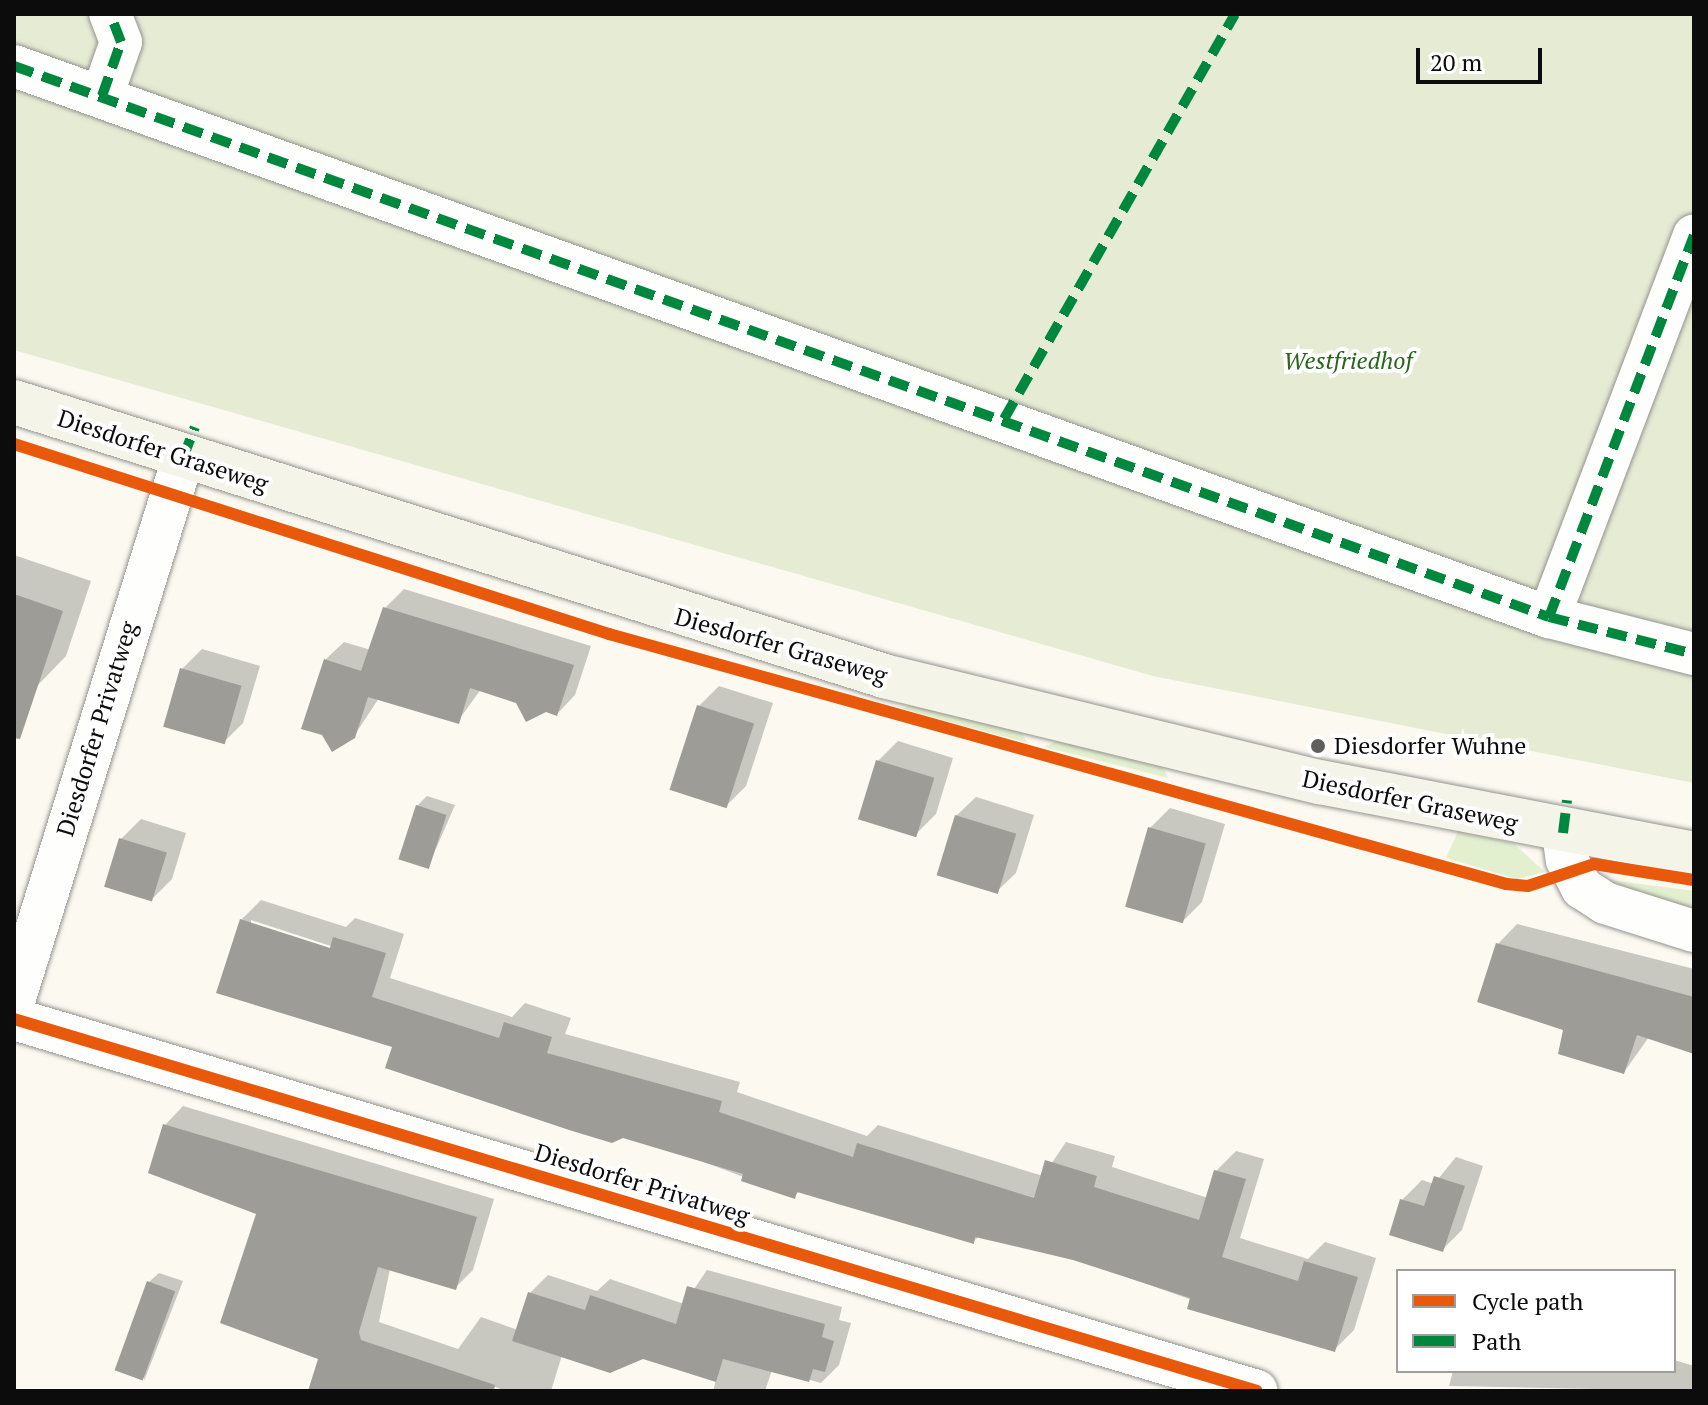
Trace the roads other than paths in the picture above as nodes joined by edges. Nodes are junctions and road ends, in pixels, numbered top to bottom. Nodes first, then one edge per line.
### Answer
1 (110, 14) edge
2 (14, 66) edge
3 (102, 96) junction
4 (1694, 236) edge
5 (14, 402) edge
6 (183, 458) junction
7 (1549, 617) junction
8 (1694, 654) edge
9 (1563, 833) junction
10 (1694, 854) edge
11 (1694, 931) edge
12 (14, 1001) edge
13 (14, 1019) edge
14 (1257, 1391) edge

1 - 3 street
2 - 3 street
3 - 7 street
4 - 7 street
5 - 6 main road, Diesdorfer Graseweg
6 - 9 main road, Diesdorfer Graseweg
6 - 12 street, Diesdorfer Privatweg
7 - 8 street
9 - 10 main road, Diesdorfer Graseweg
9 - 11 street
13 - 14 street, Diesdorfer Privatweg

